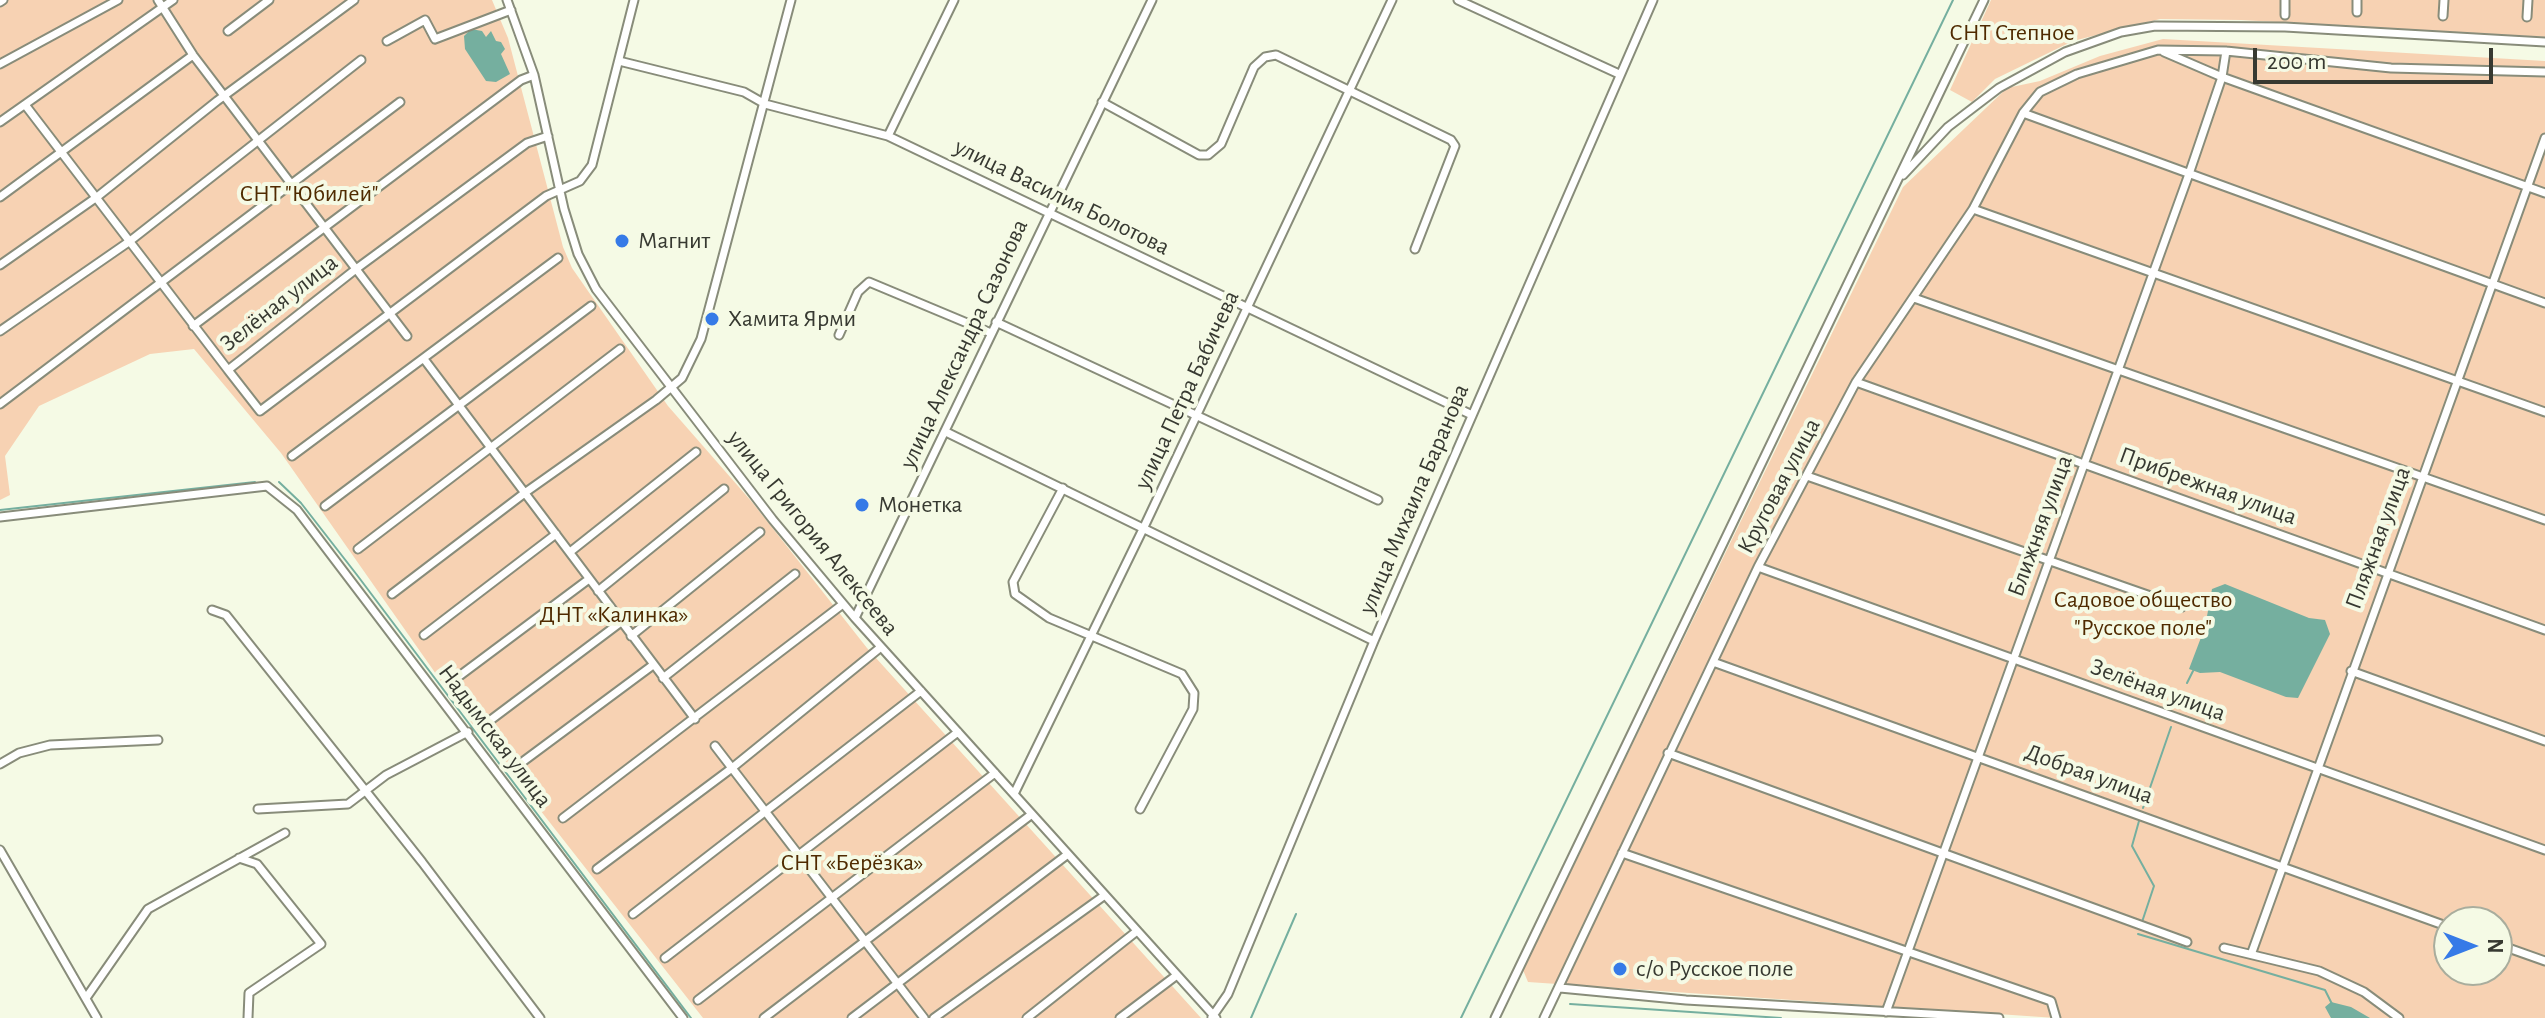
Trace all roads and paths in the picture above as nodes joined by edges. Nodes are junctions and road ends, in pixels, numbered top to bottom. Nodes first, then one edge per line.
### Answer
1 (118, 0) edge
2 (173, 0) edge
3 (269, 0) edge
4 (354, 0) edge
5 (507, 0) edge
6 (634, 0) edge
7 (791, 0) edge
8 (954, 0) edge
9 (1152, 0) edge
10 (1392, 0) edge
11 (1458, 0) edge
12 (1653, 0) edge
13 (1984, 0) edge
14 (2285, 0) edge
15 (2357, 0) edge
16 (2444, 0) edge
17 (2528, 0) edge
18 (161, 4) edge
19 (511, 10) junction
20 (2357, 12) dead end
21 (2285, 15) dead end
22 (2443, 16) dead end
23 (2527, 17) dead end
24 (228, 31) dead end
25 (387, 41) dead end
26 (2545, 42) edge
27 (2158, 50) junction
28 (2226, 51) junction
29 (193, 55) junction
30 (361, 60) dead end
31 (619, 61) junction
32 (0, 64) edge
33 (2545, 72) edge
34 (1619, 74) junction
35 (534, 75) junction
36 (2222, 77) junction
37 (1350, 91) junction
38 (224, 96) junction
39 (400, 102) dead end
40 (1102, 102) junction
41 (765, 104) junction
42 (26, 106) junction
43 (2023, 113) junction
44 (0, 122) edge
45 (548, 136) junction
46 (888, 136) junction
47 (258, 138) junction
48 (2545, 138) edge
49 (63, 153) junction
50 (2189, 174) junction
51 (1901, 177) junction
52 (291, 185) junction
53 (2527, 186) junction
54 (561, 190) junction
55 (2545, 193) edge
56 (0, 197) edge
57 (97, 197) junction
58 (1973, 209) junction
59 (1047, 214) junction
60 (323, 228) junction
61 (130, 241) junction
62 (1415, 249) dead end
63 (558, 258) dead end
64 (0, 265) edge
65 (356, 269) junction
66 (2152, 270) junction
67 (163, 283) junction
68 (2495, 285) junction
69 (1914, 298) junction
70 (2545, 303) edge
71 (591, 306) dead end
72 (1248, 307) junction
73 (390, 315) junction
74 (996, 322) junction
75 (193, 326) junction
76 (0, 331) edge
77 (991, 333) junction
78 (839, 335) dead end
79 (407, 336) dead end
80 (620, 349) dead end
81 (424, 359) junction
82 (2117, 368) junction
83 (228, 370) junction
84 (2458, 381) junction
85 (1856, 382) junction
86 (671, 389) junction
87 (0, 404) edge
88 (460, 406) junction
89 (2545, 412) edge
90 (1198, 415) junction
91 (1472, 415) junction
92 (946, 432) junction
93 (492, 448) junction
94 (696, 452) dead end
95 (292, 456) dead end
96 (2085, 462) junction
97 (1807, 476) junction
98 (2423, 476) junction
99 (1063, 488) junction
100 (724, 489) dead end
101 (526, 492) junction
102 (1378, 500) dead end
103 (325, 506) dead end
104 (0, 517) edge
105 (2545, 520) edge
106 (1144, 527) junction
107 (760, 532) dead end
108 (556, 534) junction
109 (358, 549) dead end
110 (570, 552) junction
111 (2048, 563) junction
112 (1758, 567) junction
113 (2386, 571) junction
114 (795, 574) dead end
115 (589, 579) junction
116 (598, 591) junction
117 (392, 594) dead end
118 (843, 604) junction
119 (2182, 607) dead end
120 (212, 610) dead end
121 (855, 618) junction
122 (621, 622) junction
123 (2545, 630) edge
124 (424, 635) dead end
125 (631, 636) junction
126 (1091, 636) junction
127 (1374, 641) junction
128 (881, 647) junction
129 (2013, 660) junction
130 (1713, 662) junction
131 (653, 665) junction
132 (2351, 671) junction
133 (458, 677) dead end
134 (663, 678) junction
135 (921, 691) junction
136 (695, 719) junction
137 (488, 722) dead end
138 (468, 732) junction
139 (958, 732) junction
140 (158, 740) dead end
141 (2545, 741) edge
142 (715, 746) dead end
143 (1668, 753) junction
144 (1976, 754) junction
145 (521, 763) dead end
146 (0, 764) edge
147 (732, 768) junction
148 (2316, 768) junction
149 (995, 773) junction
150 (365, 793) junction
151 (1014, 794) junction
152 (258, 809) dead end
153 (1140, 809) dead end
154 (766, 812) junction
155 (1032, 814) junction
156 (563, 818) dead end
157 (285, 833) dead end
158 (0, 850) edge
159 (2545, 850) edge
160 (1622, 853) junction
161 (1068, 854) junction
162 (1943, 854) junction
163 (799, 856) junction
164 (239, 858) junction
165 (2282, 867) junction
166 (597, 869) dead end
167 (1105, 895) junction
168 (831, 898) junction
169 (633, 914) dead end
170 (2433, 921) edge
171 (1137, 931) junction
172 (864, 941) junction
173 (2187, 942) dead end
174 (2224, 948) dead end
175 (2513, 950) edge
176 (1908, 951) junction
177 (2252, 952) junction
178 (665, 958) dead end
179 (2545, 961) edge
180 (1177, 975) junction
181 (897, 984) junction
182 (1560, 988) junction
183 (86, 998) junction
184 (698, 1000) dead end
185 (1886, 1012) junction
186 (1213, 1017) edge
187 (97, 1018) edge
188 (248, 1018) edge
189 (540, 1018) edge
190 (683, 1018) edge
191 (764, 1018) edge
192 (852, 1018) edge
193 (924, 1018) edge
194 (934, 1018) edge
195 (1027, 1018) edge
196 (1120, 1018) edge
197 (1495, 1018) edge
198 (1544, 1018) edge
199 (1999, 1018) edge
200 (2056, 1018) edge
201 (2399, 1018) edge

1 - 32 street
2 - 18 street
3 - 24 street
4 - 38 street
5 - 19 street, улица Григория Алексеева
6 - 31 street
7 - 41 street
8 - 46 street
9 - 40 street, улица Александра Сазонова
10 - 37 street, улица Петра Бабичева
11 - 34 street
12 - 34 street, улица Михаила Баранова
13 - 51 street
14 - 21 street
15 - 20 street
16 - 22 street
17 - 23 street
18 - 29 street
18 - 42 street
19 - 25 street
19 - 35 street, улица Григория Алексеева
26 - 51 street
27 - 28 street, Круговая улица
27 - 36 street
27 - 43 street, Круговая улица
28 - 33 street, Круговая улица
28 - 36 street, Ближняя улица
29 - 38 street
29 - 49 street
30 - 47 street
31 - 41 street, улица Василия Болотова
31 - 54 street
34 - 91 street, улица Михаила Баранова
35 - 45 street, улица Григория Алексеева
35 - 60 street
36 - 50 street, Ближняя улица
36 - 53 street
37 - 40 street
37 - 62 street
37 - 72 street, улица Петра Бабичева
38 - 47 street
38 - 57 street
39 - 52 street
40 - 59 street, улица Александра Сазонова
41 - 46 street, улица Василия Болотова
41 - 86 street
42 - 44 street
42 - 49 street, Зелёная улица
43 - 50 street
43 - 58 street, Круговая улица
45 - 54 street, улица Григория Алексеева
45 - 65 street, Зелёная улица
46 - 59 street, улица Василия Болотова
47 - 52 street
47 - 61 street
48 - 53 street, Пляжная улица
49 - 56 street
49 - 57 street, Зелёная улица
50 - 66 street, Ближняя улица
50 - 68 street
51 - 197 street
52 - 60 street
52 - 67 street
53 - 55 street
53 - 68 street, Пляжная улица
54 - 73 street
54 - 86 street, улица Григория Алексеева
57 - 61 street, Зелёная улица
57 - 64 street
58 - 66 street
58 - 69 street, Круговая улица
59 - 72 street, улица Василия Болотова
59 - 74 street, улица Александра Сазонова
60 - 65 street
60 - 75 street
61 - 67 street, Зелёная улица
61 - 76 street
63 - 81 street
65 - 73 street
65 - 83 street, Зелёная улица
66 - 82 street, Ближняя улица
66 - 84 street
67 - 75 street, Зелёная улица
67 - 87 street
68 - 70 street
68 - 84 street, Пляжная улица
69 - 82 street
69 - 85 street, Круговая улица
71 - 88 street
72 - 90 street, улица Петра Бабичева
72 - 91 street, улица Василия Болотова
73 - 79 street
73 - 83 street
74 - 77 street, улица Александра Сазонова
74 - 90 street
75 - 83 street, Зелёная улица
77 - 78 street
77 - 92 street, улица Александра Сазонова
80 - 93 street
81 - 88 street
81 - 95 street
82 - 96 street, Ближняя улица
82 - 98 street
84 - 89 street
84 - 98 street, Пляжная улица
85 - 96 street, Прибрежная улица
85 - 97 street, Круговая улица
86 - 101 street
86 - 118 street, улица Григория Алексеева
88 - 93 street
88 - 103 street
90 - 102 street
90 - 106 street, улица Петра Бабичева
91 - 127 street, улица Михаила Баранова
92 - 99 street
92 - 121 street, улица Александра Сазонова
93 - 101 street
93 - 109 street
94 - 110 street
96 - 111 street, Ближняя улица
96 - 113 street, Прибрежная улица
97 - 111 street
97 - 112 street, Круговая улица
98 - 105 street
98 - 113 street, Пляжная улица
99 - 106 street
99 - 126 street
100 - 116 street
101 - 108 street
101 - 117 street
104 - 138 street, Надымская улица
106 - 126 street, улица Петра Бабичева
106 - 127 street
107 - 125 street
108 - 110 street
108 - 124 street
110 - 115 street
111 - 119 street
111 - 129 street, Ближняя улица
112 - 129 street, Зелёная улица
112 - 130 street, Круговая улица
113 - 123 street, Прибрежная улица
113 - 132 street, Пляжная улица
114 - 134 street
115 - 116 street
115 - 133 street
116 - 122 street
118 - 121 street, улица Григория Алексеева
118 - 136 street
120 - 150 street
121 - 128 street, улица Григория Алексеева
122 - 125 street
122 - 137 street
125 - 131 street
126 - 151 street, улица Петра Бабичева
126 - 153 street
127 - 186 street, улица Михаила Баранова
128 - 135 street, улица Григория Алексеева
128 - 147 street
129 - 144 street, Ближняя улица
129 - 148 street, Зелёная улица
130 - 143 street, Круговая улица
130 - 144 street, Добрая улица
131 - 134 street
131 - 145 street
132 - 141 street
132 - 148 street, Пляжная улица
134 - 136 street
135 - 139 street, улица Григория Алексеева
135 - 154 street
136 - 156 street
138 - 150 street
138 - 190 street, Надымская улица
139 - 149 street, улица Григория Алексеева
139 - 163 street
140 - 146 street
142 - 147 street
143 - 160 street, Круговая улица
143 - 162 street
144 - 162 street, Ближняя улица
144 - 165 street, Добрая улица
147 - 154 street
147 - 166 street
148 - 159 street, Зелёная улица
148 - 165 street, Пляжная улица
149 - 151 street, улица Григория Алексеева
149 - 168 street
150 - 152 street
150 - 189 street
151 - 155 street, улица Григория Алексеева
154 - 163 street
154 - 169 street
155 - 161 street, улица Григория Алексеева
155 - 172 street
157 - 164 street
158 - 183 street
160 - 176 street
160 - 182 street, Круговая улица
161 - 167 street, улица Григория Алексеева
161 - 181 street
162 - 173 street
162 - 176 street, Ближняя улица
163 - 168 street
163 - 178 street
164 - 183 street
164 - 188 street
165 - 170 street, Добрая улица
165 - 177 street, Пляжная улица
167 - 171 street, улица Григория Алексеева
167 - 194 street
168 - 172 street
168 - 184 street
171 - 180 street, улица Григория Алексеева
171 - 195 street
172 - 181 street
172 - 191 street
174 - 177 street
175 - 179 street
176 - 185 street, Ближняя улица
176 - 200 street
177 - 201 street
180 - 186 street, улица Григория Алексеева
180 - 196 street
181 - 192 street
181 - 193 street
182 - 185 street
182 - 198 street, Круговая улица
183 - 187 street
185 - 199 street

